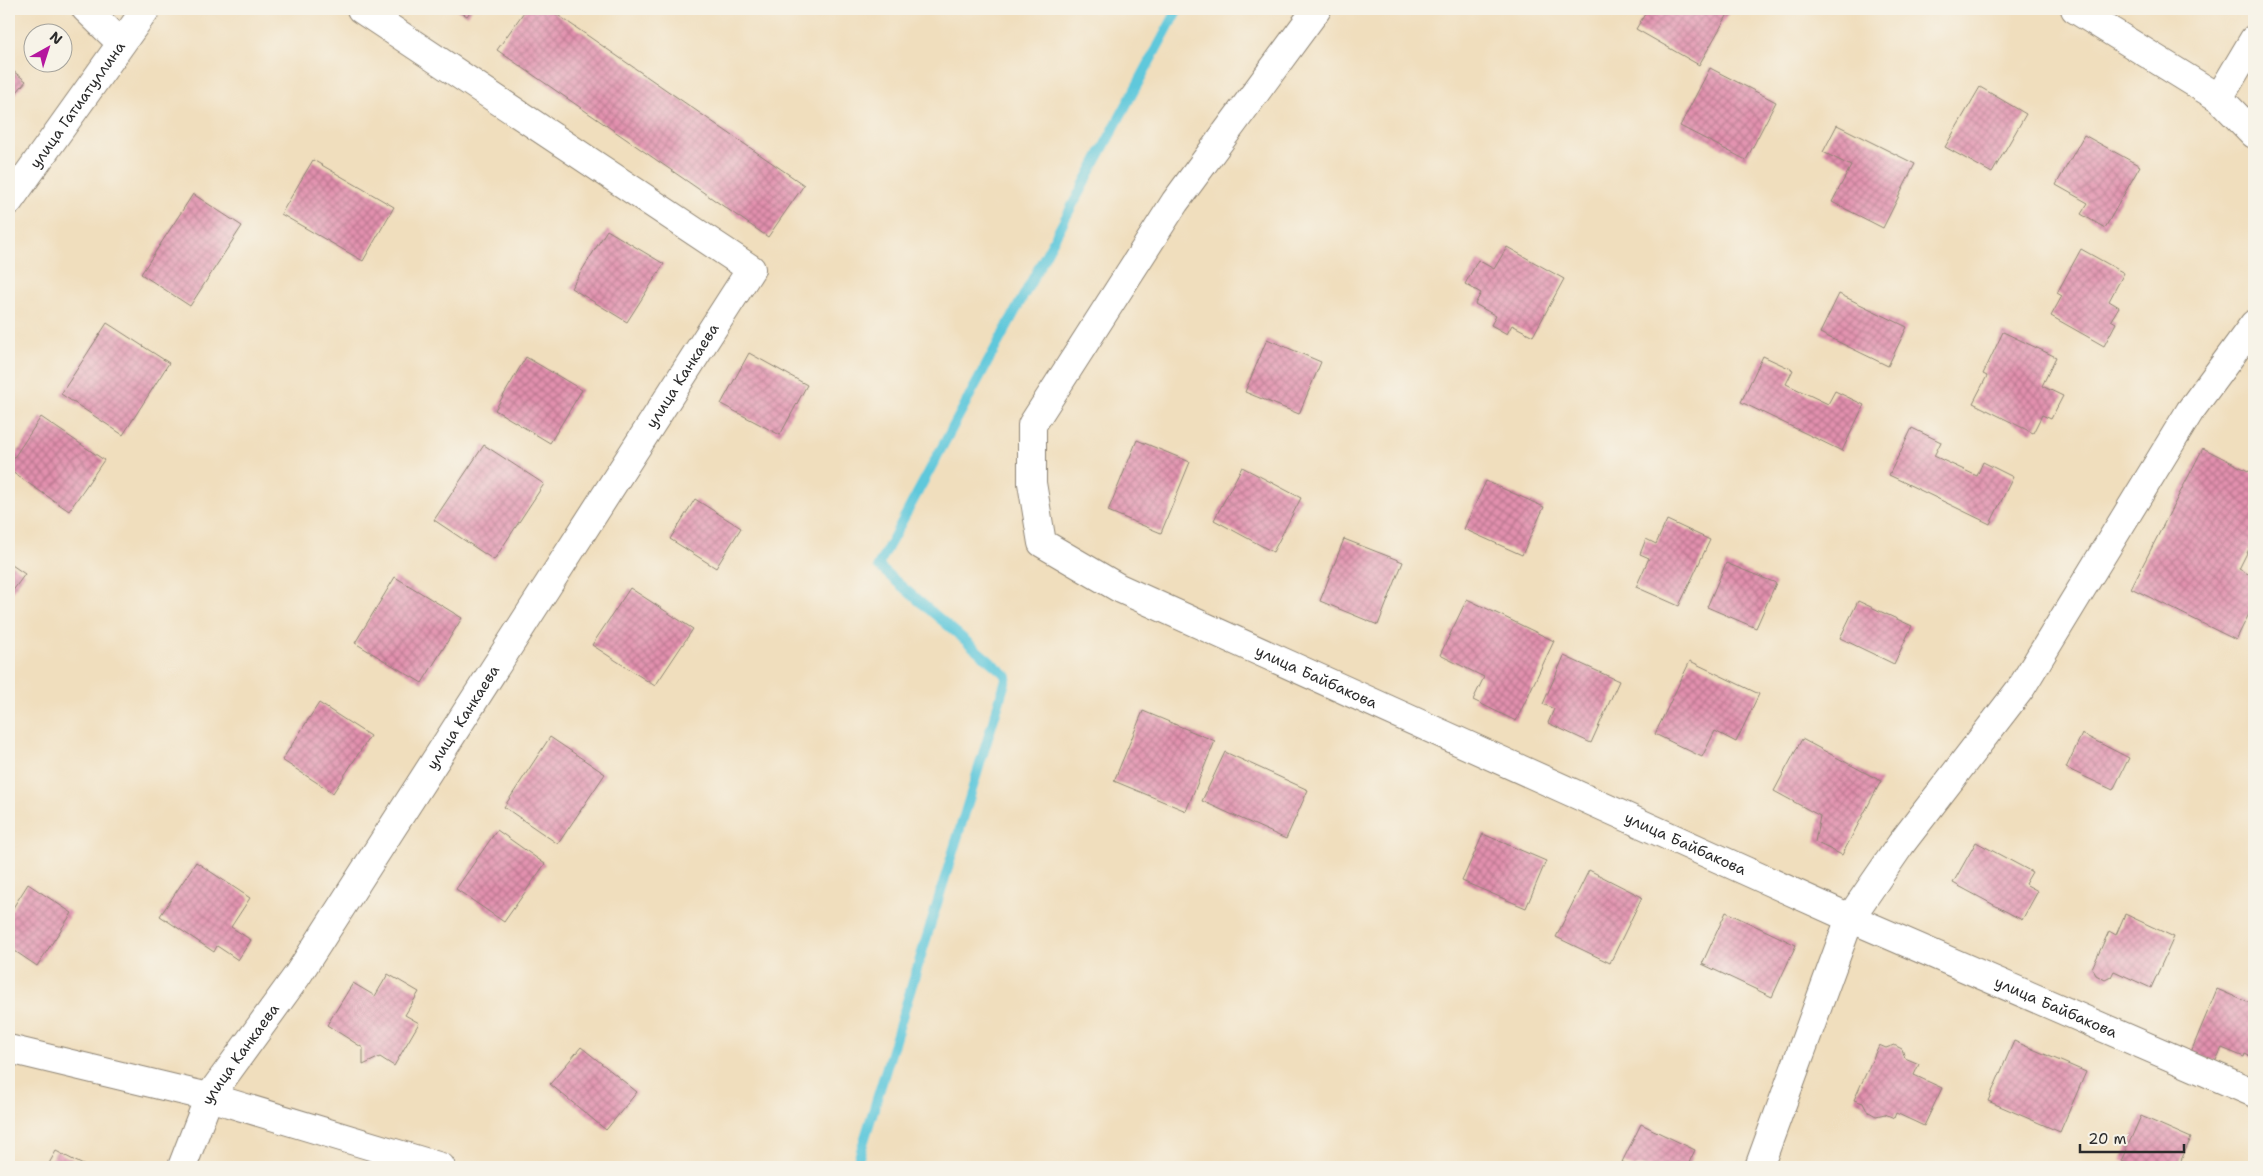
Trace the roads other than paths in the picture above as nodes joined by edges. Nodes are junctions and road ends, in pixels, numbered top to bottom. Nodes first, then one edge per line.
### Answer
1 (86, 9) edge
2 (146, 9) edge
3 (361, 9) edge
4 (1317, 9) edge
5 (2075, 9) edge
6 (2254, 39) edge
7 (121, 43) junction
8 (2219, 98) junction
9 (2254, 134) edge
10 (9, 201) edge
11 (2254, 324) edge
12 (1850, 918) junction
13 (9, 1049) edge
14 (2254, 1093) edge
15 (209, 1096) junction
16 (182, 1167) edge
17 (441, 1167) edge
18 (1759, 1167) edge

1 - 7 street
2 - 7 street, улица Гатиатуллина
3 - 15 street, улица Канкаева
4 - 12 street, улица Байбакова
5 - 8 street
6 - 8 street
7 - 10 street, улица Гатиатуллина
8 - 9 street
11 - 12 street
12 - 14 street, улица Байбакова
12 - 18 street
13 - 15 street
15 - 16 street, улица Канкаева
15 - 17 street

